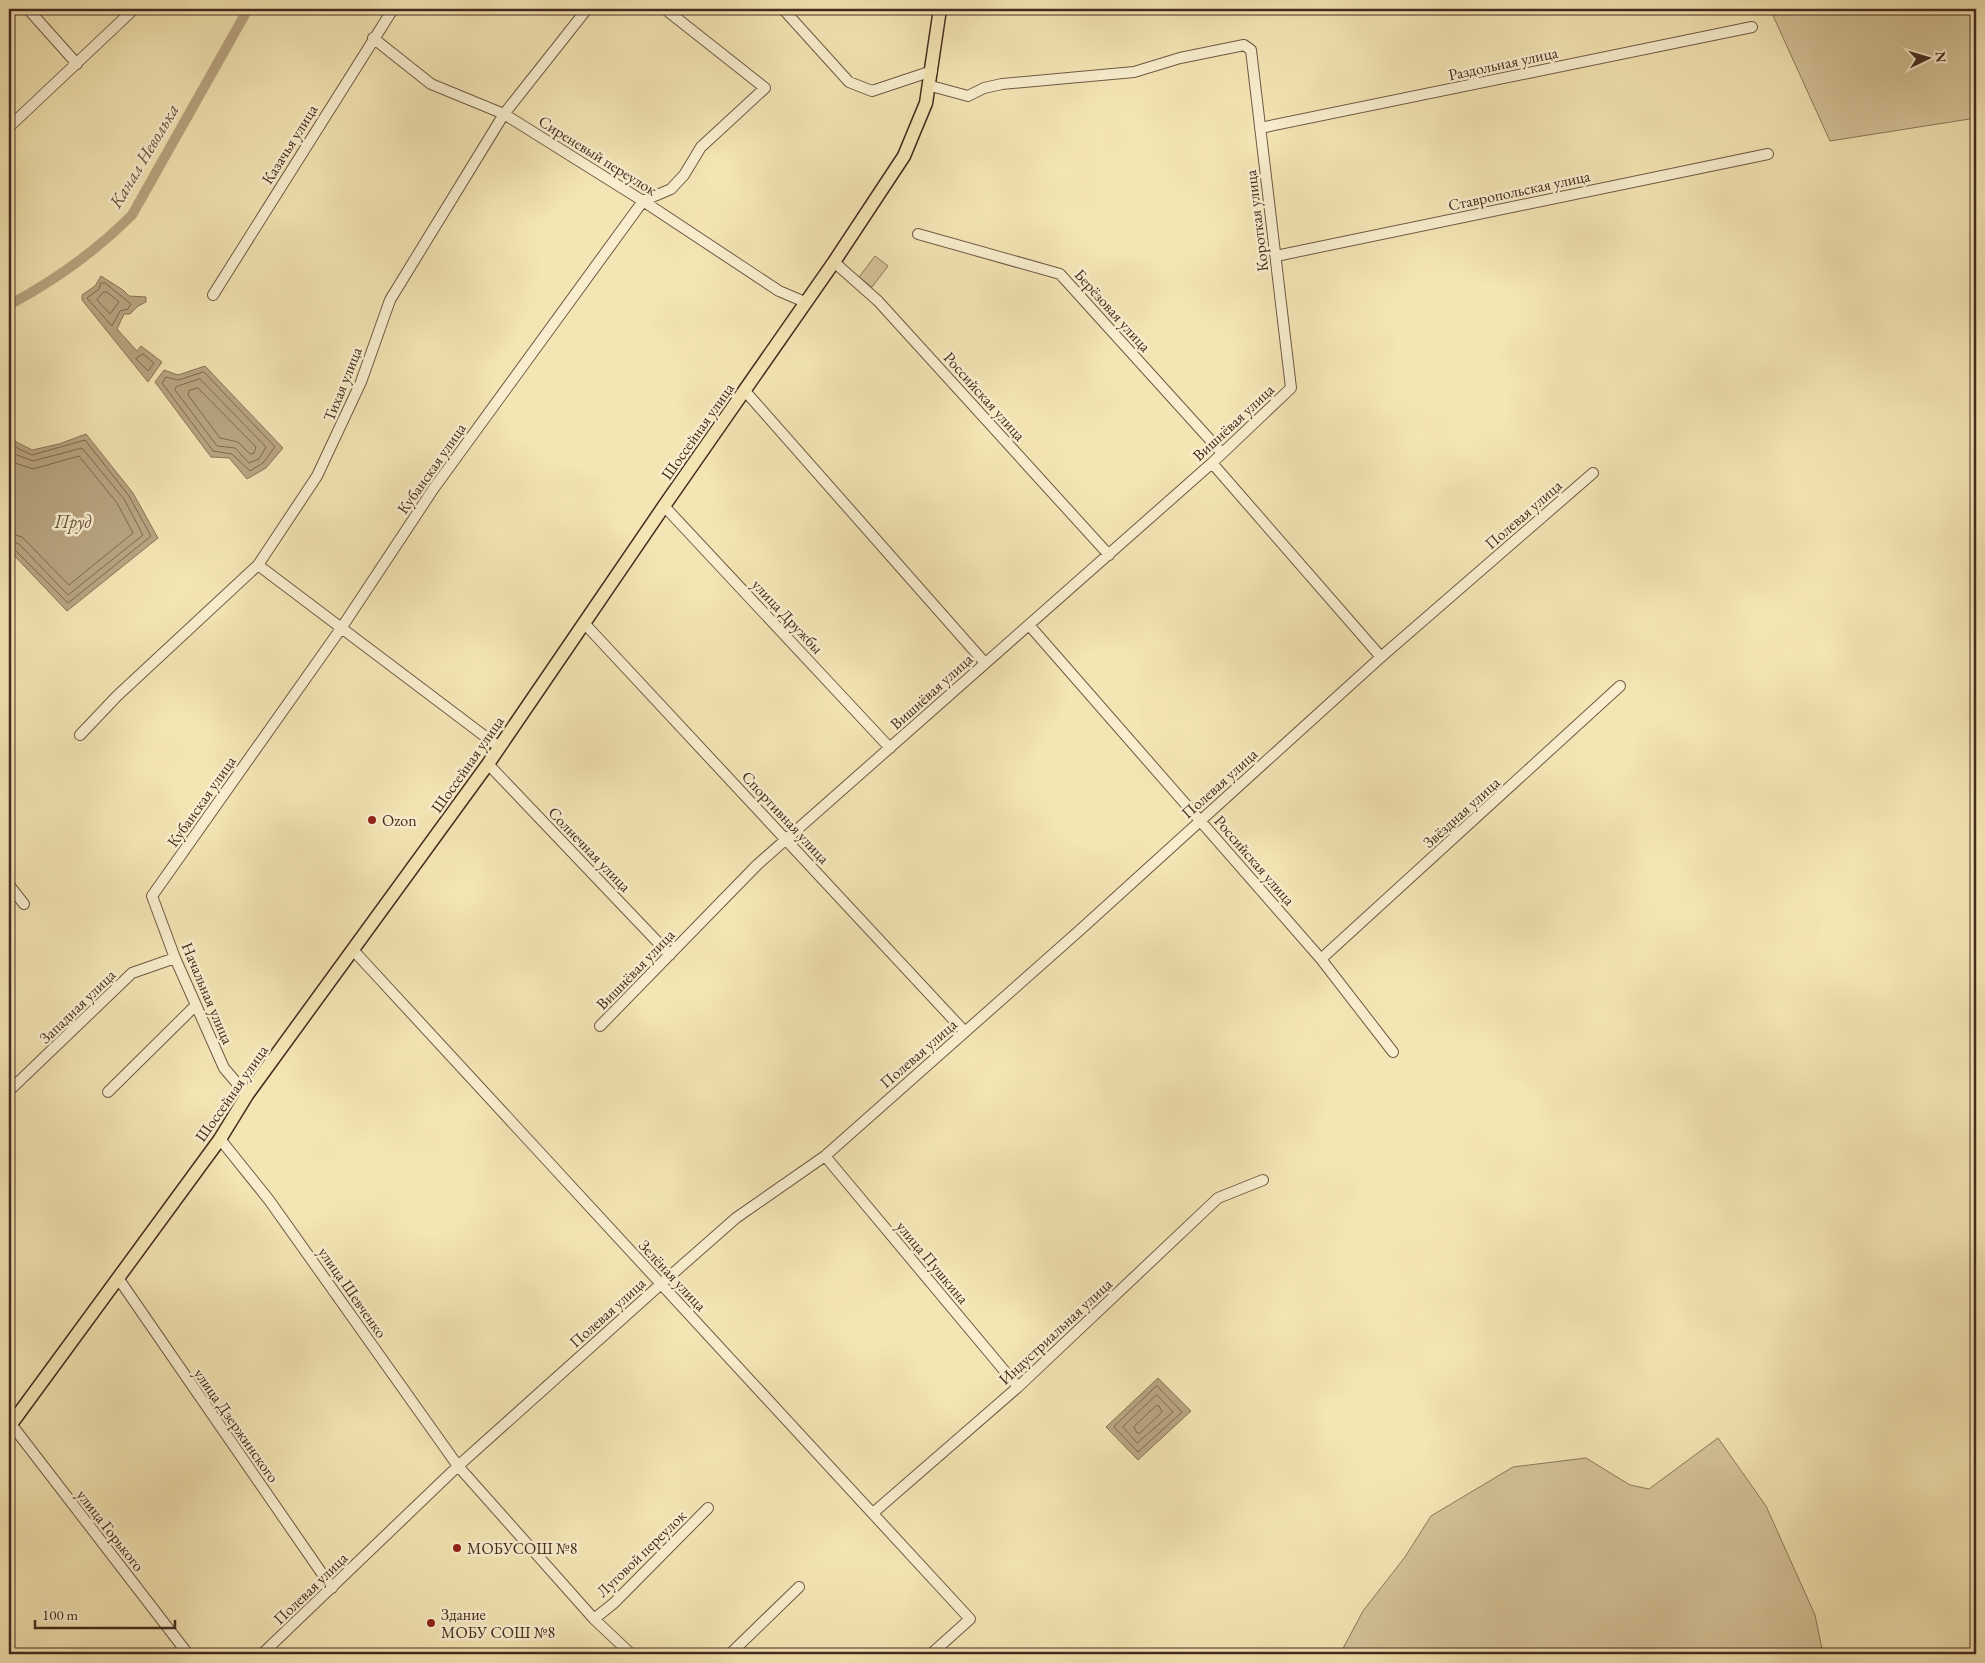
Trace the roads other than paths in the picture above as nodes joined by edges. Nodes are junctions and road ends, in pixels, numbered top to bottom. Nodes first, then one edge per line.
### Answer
1 (28, 9) edge
2 (134, 9) edge
3 (393, 9) edge
4 (587, 9) edge
5 (665, 9) edge
6 (783, 9) edge
7 (940, 9) edge
8 (1752, 27) dead end
9 (373, 38) junction
10 (78, 64) junction
11 (932, 71) junction
12 (931, 86) junction
13 (504, 114) junction
14 (9, 127) edge
15 (1260, 128) junction
16 (1768, 154) dead end
17 (643, 201) junction
18 (918, 234) dead end
19 (1276, 256) junction
20 (834, 262) junction
21 (213, 295) dead end
22 (805, 302) junction
23 (1291, 388) joint
24 (745, 390) junction
25 (1222, 453) junction
26 (1212, 463) junction
27 (1593, 473) dead end
28 (664, 506) junction
29 (1109, 555) junction
30 (258, 565) junction
31 (584, 623) junction
32 (1029, 624) junction
33 (342, 628) junction
34 (1381, 657) junction
35 (985, 663) junction
36 (1620, 686) dead end
37 (80, 735) dead end
38 (499, 747) junction
39 (890, 748) junction
40 (488, 764) junction
41 (1200, 821) junction
42 (786, 838) junction
43 (9, 885) edge
44 (152, 896) joint
45 (24, 904) dead end
46 (354, 951) junction
47 (670, 955) junction
48 (175, 958) junction
49 (1322, 959) junction
50 (196, 1005) junction
51 (600, 1026) dead end
52 (965, 1032) junction
53 (1393, 1052) dead end
54 (9, 1091) edge
55 (108, 1092) dead end
56 (247, 1095) junction
57 (220, 1139) junction
58 (825, 1156) junction
59 (1262, 1180) dead end
60 (118, 1278) junction
61 (661, 1284) junction
62 (1018, 1387) junction
63 (10, 1426) edge
64 (458, 1466) junction
65 (708, 1508) dead end
66 (873, 1513) junction
67 (799, 1587) dead end
68 (332, 1588) junction
69 (594, 1619) junction
70 (188, 1654) edge
71 (262, 1654) edge
72 (631, 1654) edge
73 (730, 1654) edge
74 (931, 1654) edge

1 - 10 street
2 - 10 street
3 - 9 street, Казачья улица
4 - 13 street, Тихая улица
5 - 17 street
6 - 11 street
7 - 11 main road, Шоссейная улица
8 - 15 street, Раздольная улица
9 - 13 street, Сиреневый переулок
9 - 21 street, Казачья улица
10 - 14 street
11 - 12 main road, Шоссейная улица
12 - 15 street, Короткая улица
12 - 20 main road, Шоссейная улица
13 - 17 street, Сиреневый переулок
13 - 30 street, Тихая улица
15 - 19 street, Короткая улица
16 - 19 street, Ставропольская улица
17 - 22 street, Сиреневый переулок
17 - 33 street, Кубанская улица
18 - 25 street, Берёзовая улица
19 - 23 street, Короткая улица
20 - 22 main road, Шоссейная улица
20 - 29 street, Российская улица
22 - 24 main road, Шоссейная улица
23 - 25 street, Вишнёвая улица
24 - 28 main road, Шоссейная улица
24 - 35 street
25 - 26 street, Вишнёвая улица
26 - 29 street, Вишнёвая улица
26 - 34 street
27 - 34 street, Полевая улица
28 - 31 main road, Шоссейная улица
28 - 39 street, улица Дружбы
29 - 32 street, Вишнёвая улица
30 - 33 street
30 - 37 street, Тихая улица
31 - 38 main road, Шоссейная улица
31 - 42 street, Спортивная улица
32 - 35 street, Вишнёвая улица
32 - 41 street, Российская улица
33 - 38 street
33 - 44 street, Кубанская улица
34 - 41 street, Полевая улица
35 - 39 street, Вишнёвая улица
36 - 49 street, Звёздная улица
38 - 40 main road, Шоссейная улица
39 - 42 street, Вишнёвая улица
40 - 46 main road, Шоссейная улица
40 - 47 street, Солнечная улица
41 - 49 street, Российская улица
41 - 52 street, Полевая улица
42 - 47 street, Вишнёвая улица
42 - 52 street, Спортивная улица
43 - 45 street
44 - 48 street, Начальная улица
46 - 56 main road, Шоссейная улица
46 - 61 street, Зелёная улица
47 - 51 street, Вишнёвая улица
48 - 50 street, Начальная улица
48 - 54 street, Западная улица
49 - 53 street, Российская улица
50 - 55 street
50 - 56 street, Начальная улица
52 - 58 street, Полевая улица
56 - 57 main road, Шоссейная улица
57 - 60 main road, Шоссейная улица
57 - 64 street, улица Шевченко
58 - 61 street, Полевая улица
58 - 62 street, улица Пушкина
59 - 62 street, Индустриальная улица
60 - 63 main road, Шоссейная улица
60 - 68 street, улица Дзержинского
61 - 64 street, Полевая улица
61 - 66 street, Зелёная улица
62 - 66 street, Индустриальная улица
63 - 70 street, улица Горького
64 - 68 street, Полевая улица
64 - 69 street, улица Шевченко
65 - 69 street, Луговой переулок
66 - 74 street, Зелёная улица
67 - 73 street
68 - 71 street, Полевая улица
69 - 72 street, улица Шевченко

